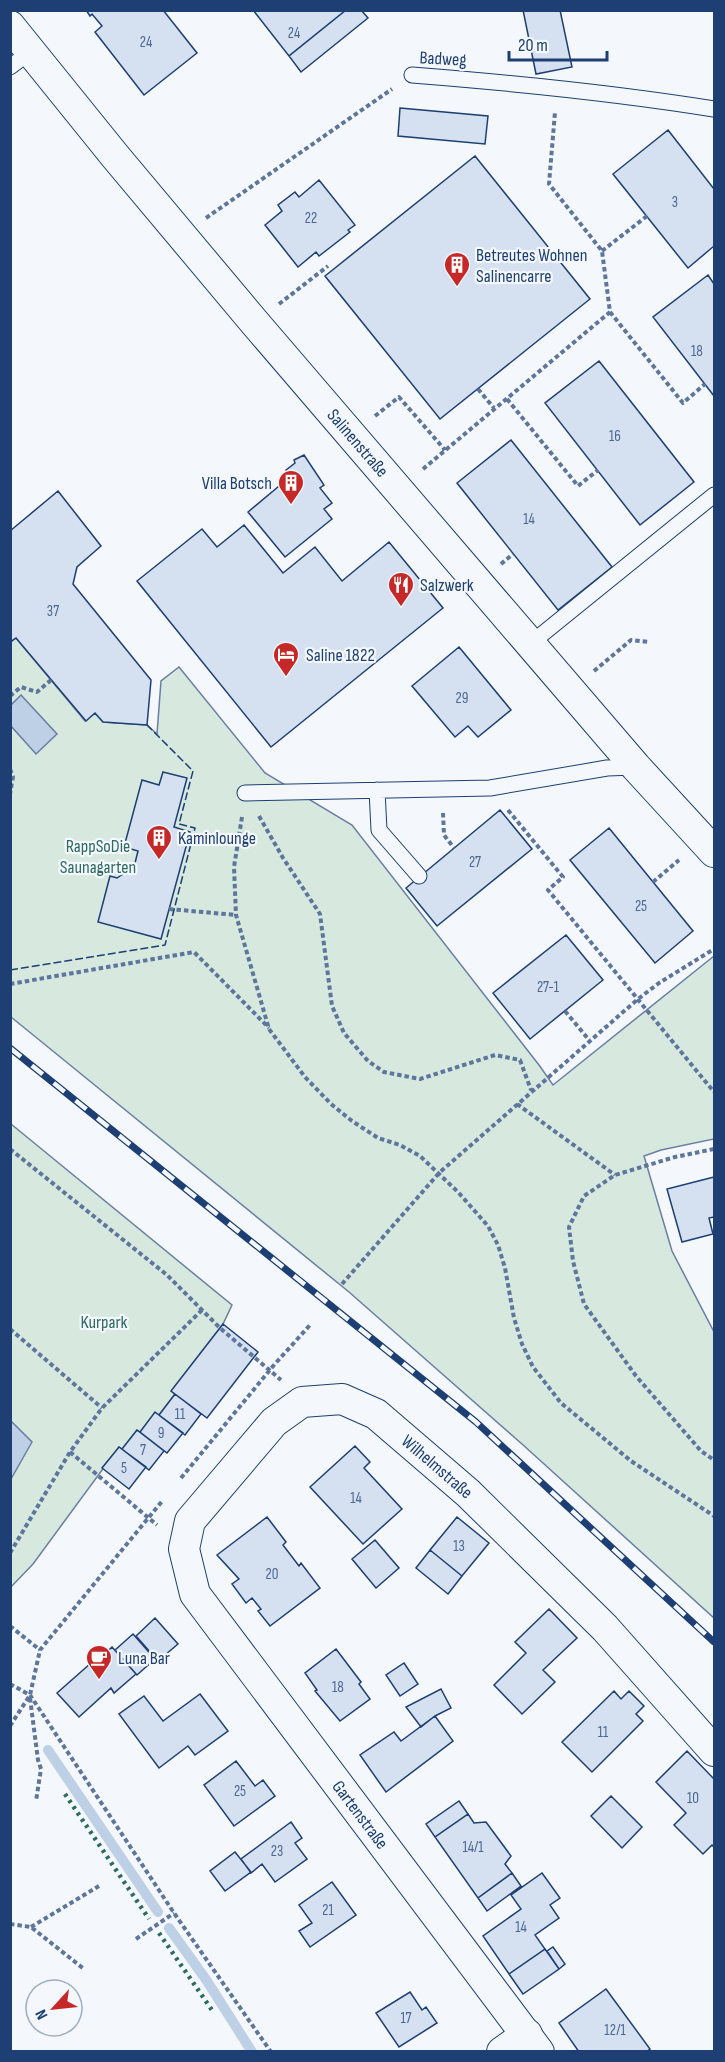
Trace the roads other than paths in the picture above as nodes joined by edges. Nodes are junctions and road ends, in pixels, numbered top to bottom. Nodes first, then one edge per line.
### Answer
1 (10, 26) edge
2 (20, 60) edge
3 (412, 75) road end
4 (714, 109) edge
5 (714, 495) edge
6 (531, 644) junction
7 (636, 767) junction
8 (377, 790) junction
9 (245, 793) road end
10 (714, 852) edge
11 (419, 876) dead end
12 (195, 1594) joint
13 (714, 1751) edge
14 (533, 2043) edge
15 (501, 2052) edge

1 - 2 street, Salinenstraße
2 - 6 street, Salinenstraße
3 - 4 lane, Badweg
5 - 6 lane
6 - 7 street, Salinenstraße
7 - 8 lane
7 - 10 street, Salinenstraße
8 - 9 lane
8 - 11 lane
12 - 13 street, Wilhelmstraße
12 - 14 street, Gartenstraße
14 - 15 street, Gartenstraße

